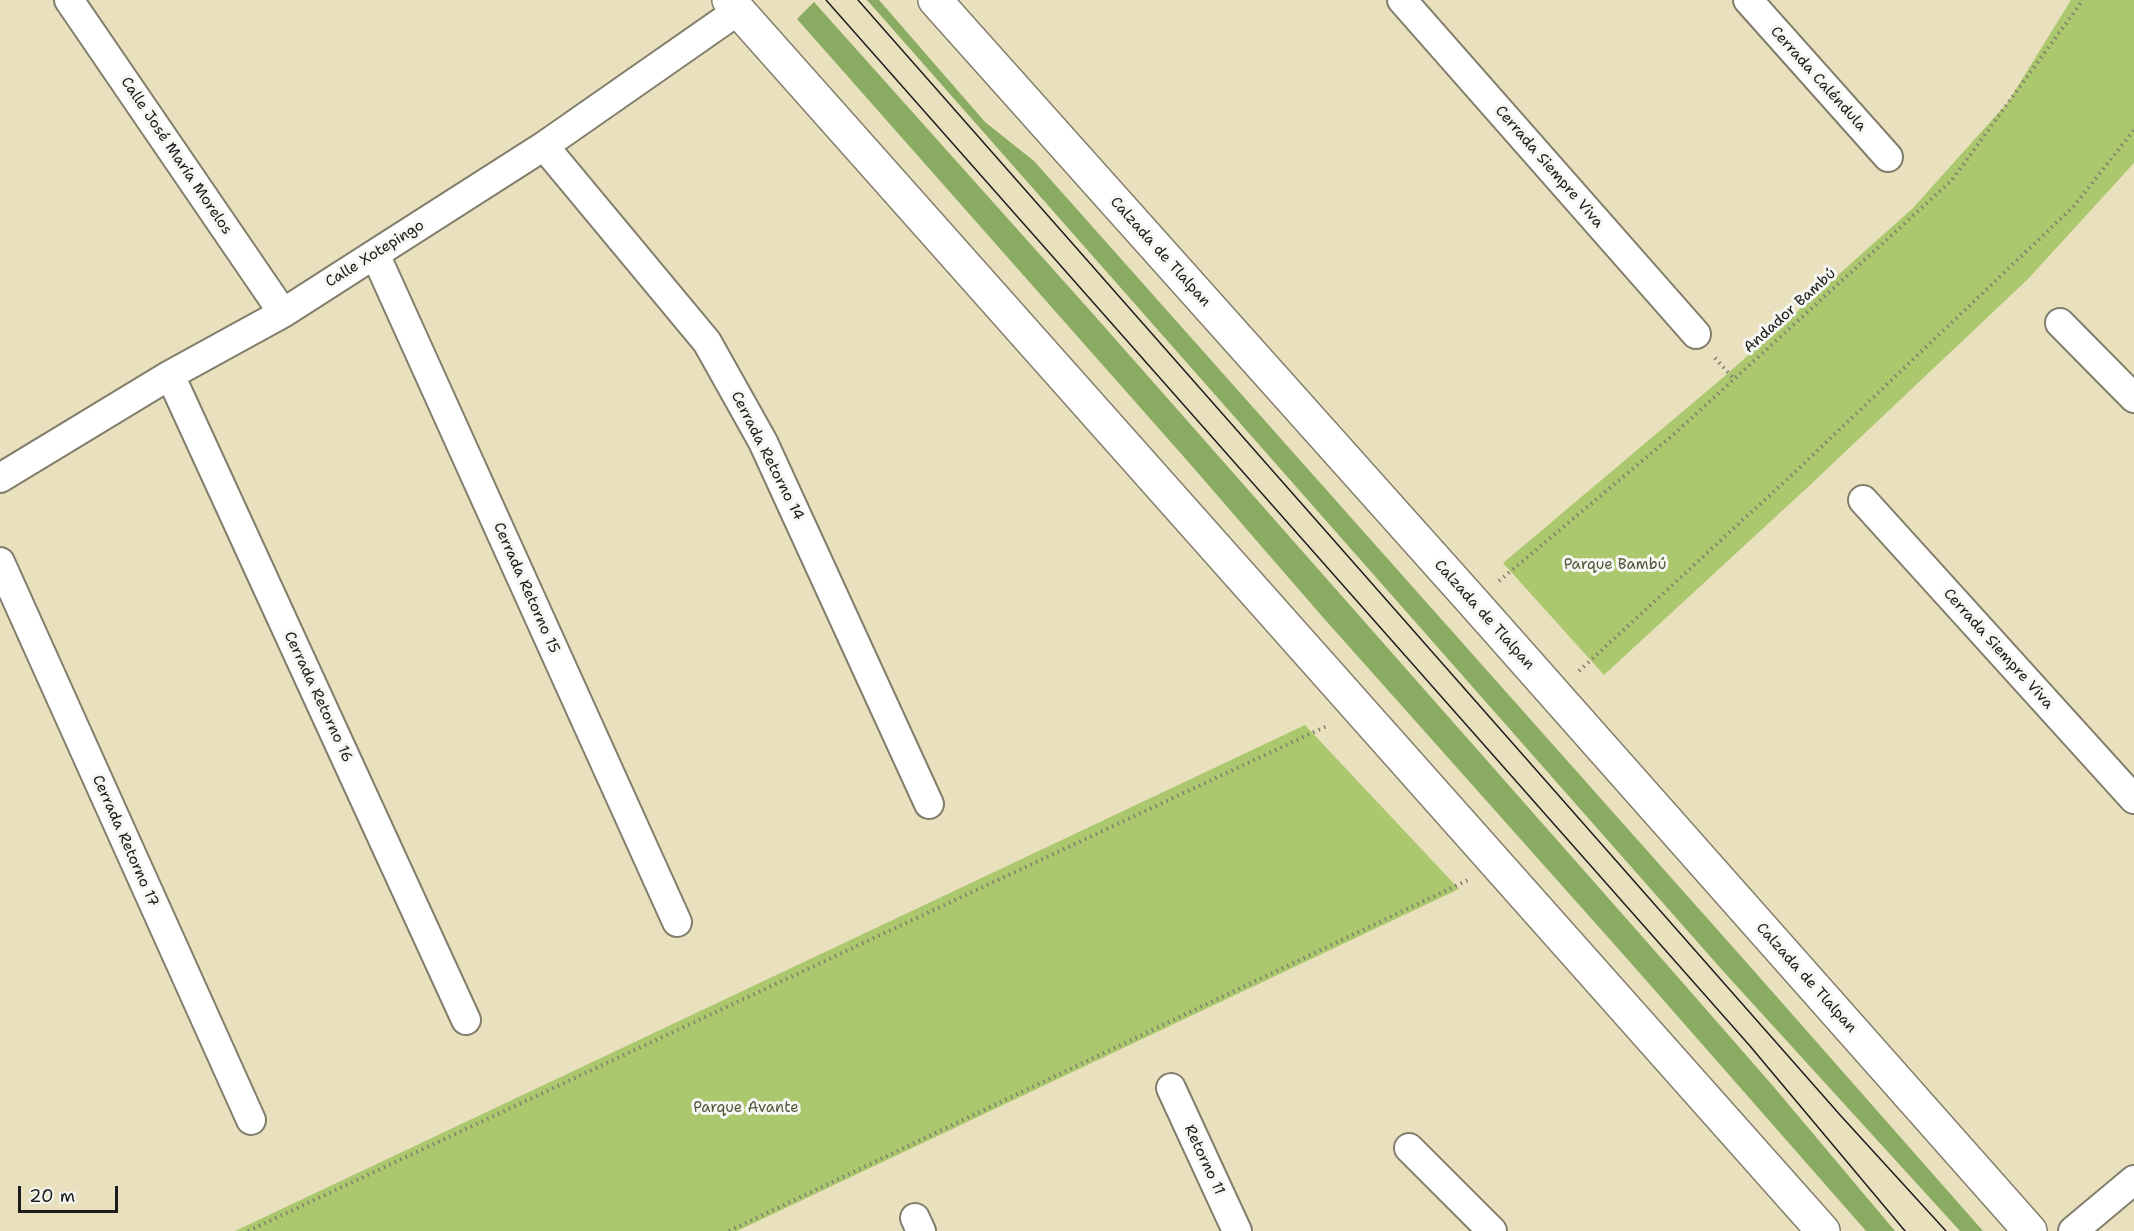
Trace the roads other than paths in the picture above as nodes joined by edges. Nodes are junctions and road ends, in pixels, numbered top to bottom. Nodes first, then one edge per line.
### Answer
1 (69, 0) edge
2 (935, 0) edge
3 (1402, 0) edge
4 (1748, 0) edge
5 (734, 5) edge
6 (544, 146) junction
7 (1888, 157) dead end
8 (375, 254) junction
9 (283, 313) junction
10 (2060, 323) dead end
11 (1696, 334) dead end
12 (170, 375) junction
13 (2134, 398) edge
14 (0, 478) edge
15 (1863, 500) dead end
16 (0, 562) edge
17 (2134, 799) edge
18 (928, 804) dead end
19 (677, 922) dead end
20 (466, 1020) dead end
21 (1170, 1088) dead end
22 (250, 1120) dead end
23 (1409, 1148) dead end
24 (2134, 1180) edge
25 (1237, 1231) edge
26 (1492, 1231) edge
27 (1823, 1231) edge
28 (2030, 1231) edge
29 (2073, 1231) edge

1 - 9 street, Calle José María Morelos
2 - 28 highway, Calzada de Tlalpan
3 - 11 street, Cerrada Siempre Viva
4 - 7 street, Cerrada Caléndula
5 - 6 street, Calle Xotepingo
5 - 27 highway
6 - 8 street, Calle Xotepingo
6 - 18 street, Cerrada Retorno 14
8 - 9 street, Calle Xotepingo
8 - 19 street, Cerrada Retorno 15
9 - 12 street, Calle Xotepingo
10 - 13 street
12 - 14 street, Calle Xotepingo
12 - 20 street, Cerrada Retorno 16
15 - 17 street, Cerrada Siempre Viva
16 - 22 street, Cerrada Retorno 17
21 - 25 street, Retorno 11
23 - 26 street
24 - 29 street

